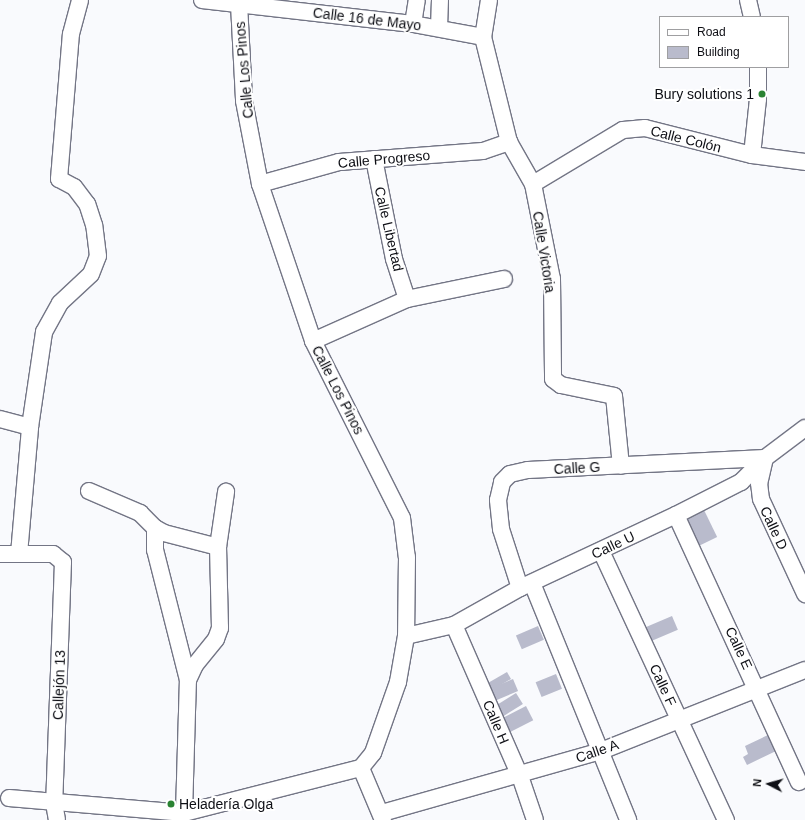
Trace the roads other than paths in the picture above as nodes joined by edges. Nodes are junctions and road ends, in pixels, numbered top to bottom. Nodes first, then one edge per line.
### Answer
1 (80, 0) edge
2 (209, 0) edge
3 (417, 0) edge
4 (489, 0) edge
5 (748, 0) edge
6 (442, 1) edge
7 (239, 4) junction
8 (318, 7) edge
9 (752, 16) edge
10 (413, 24) junction
11 (439, 28) junction
12 (483, 37) junction
13 (758, 68) edge
14 (509, 142) junction
15 (752, 155) junction
16 (374, 159) junction
17 (805, 162) edge
18 (260, 184) junction
19 (533, 184) junction
20 (504, 279) dead end
21 (406, 299) junction
22 (313, 341) junction
23 (0, 420) edge
24 (30, 427) junction
25 (805, 428) edge
26 (765, 458) junction
27 (620, 466) junction
28 (88, 491) dead end
29 (226, 492) dead end
30 (676, 515) junction
31 (155, 528) junction
32 (218, 547) junction
33 (601, 551) junction
34 (0, 554) edge
35 (19, 554) junction
36 (526, 585) junction
37 (805, 594) edge
38 (454, 625) junction
39 (406, 636) junction
40 (805, 670) edge
41 (188, 680) junction
42 (757, 688) junction
43 (679, 720) junction
44 (601, 751) junction
45 (361, 768) junction
46 (520, 776) junction
47 (799, 782) dead end
48 (8, 798) dead end
49 (54, 803) junction
50 (184, 813) junction
51 (203, 815) edge
52 (383, 817) edge
53 (57, 820) edge
54 (535, 820) edge
55 (628, 820) edge
56 (726, 820) edge

1 - 24 street
2 - 7 street, Calle 16 de Mayo
3 - 10 street
4 - 12 street, Calle Victoria
5 - 9 street
6 - 11 street
7 - 8 street, Calle 16 de Mayo
7 - 18 street, Calle Los Pinos
8 - 10 street, Calle 16 de Mayo
10 - 11 street, Calle 16 de Mayo
11 - 12 street, Calle 16 de Mayo
12 - 14 street, Calle Victoria
13 - 15 street
14 - 16 street, Calle Progreso
14 - 19 street, Calle Victoria
15 - 17 street, Calle Colón
15 - 19 street, Calle Colón
16 - 18 street, Calle Progreso
16 - 21 street, Calle Libertad
18 - 22 street, Calle Los Pinos
19 - 27 street, Calle Victoria
20 - 21 street
21 - 22 street
22 - 39 street, Calle Los Pinos
23 - 24 street
24 - 35 street
25 - 26 street, Calle U
26 - 27 street, Calle G
26 - 30 street, Calle U
26 - 37 street, Calle D
27 - 36 street, Calle G
28 - 31 street
29 - 32 street
30 - 33 street, Calle U
30 - 42 street, Calle E
31 - 32 street
31 - 41 street
32 - 41 street
33 - 36 street, Calle U
33 - 43 street, Calle F
34 - 35 street
35 - 49 street, Callejón 13
36 - 38 street, Calle U
36 - 44 street, Calle G
38 - 39 street, Calle U
38 - 46 street, Calle H
39 - 45 street, Calle Los Pinos
40 - 42 street, Calle A
41 - 50 street
42 - 43 street, Calle A
42 - 47 street, Calle E
43 - 44 street, Calle A
43 - 56 street, Calle F
44 - 46 street, Calle A
44 - 55 street, Calle G
45 - 51 street
45 - 52 street
46 - 52 street, Calle A
46 - 54 street, Calle H
48 - 49 street
49 - 50 street
49 - 53 street, Callejón 13
50 - 51 street

